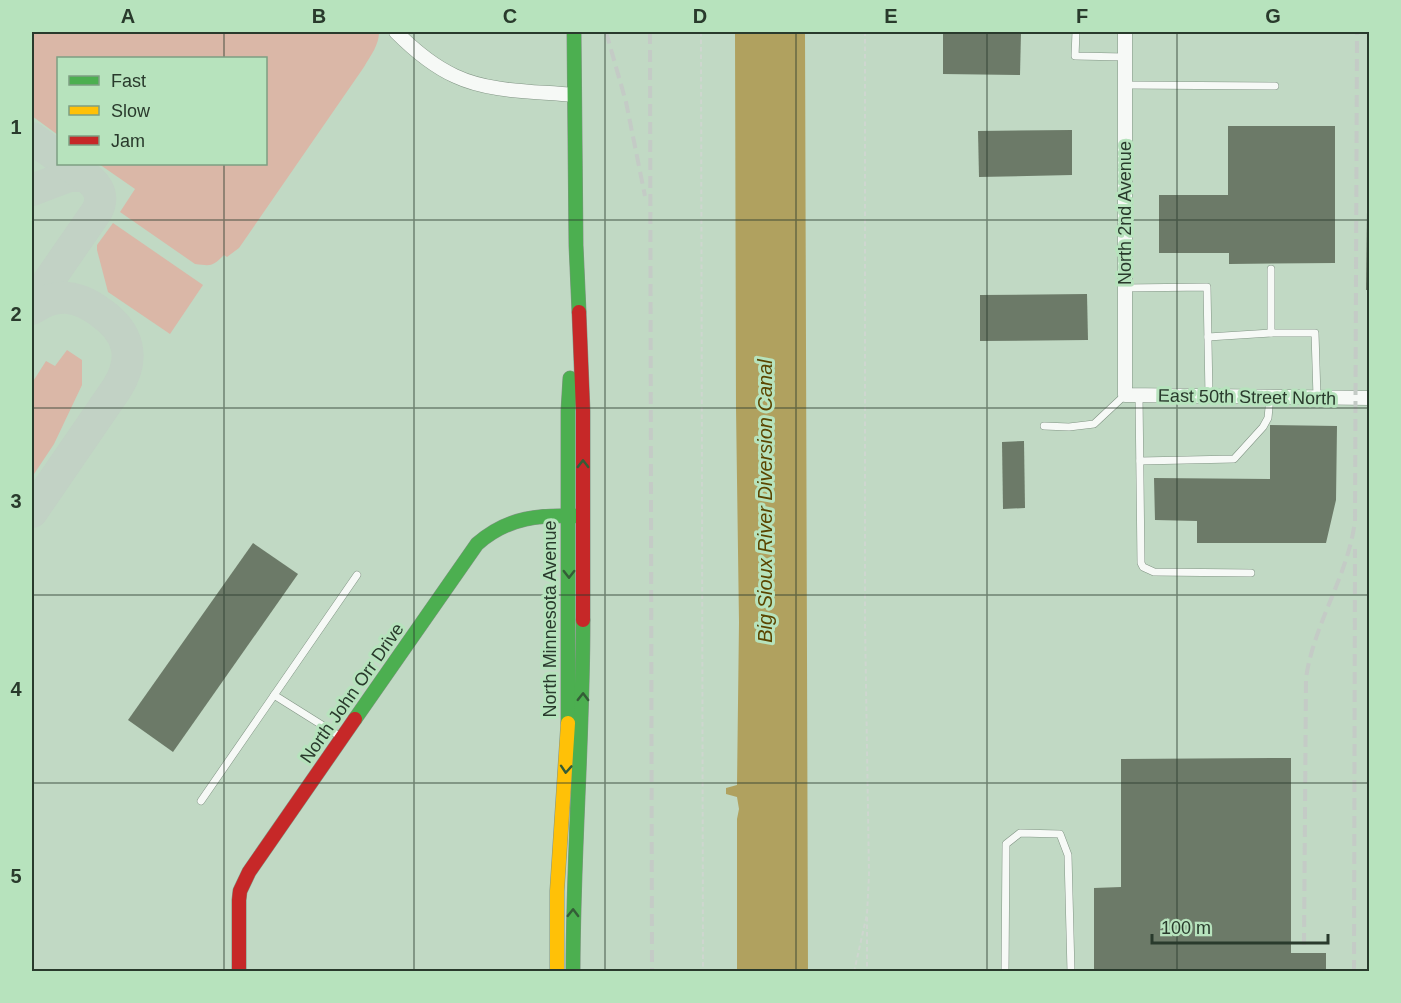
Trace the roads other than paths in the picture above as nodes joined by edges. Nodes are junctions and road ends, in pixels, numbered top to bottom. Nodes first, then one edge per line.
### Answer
1 (396, 32) edge
2 (574, 32) edge
3 (1076, 32) edge
4 (1125, 32) edge
5 (1125, 57) junction
6 (1125, 85) junction
7 (1275, 86) dead end
8 (574, 95) junction
9 (578, 267) junction
10 (1270, 269) dead end
11 (1125, 288) junction
12 (1271, 333) junction
13 (1208, 337) junction
14 (1125, 395) junction
15 (1139, 396) junction
16 (1209, 396) junction
17 (1269, 397) junction
18 (1317, 397) junction
19 (1370, 398) edge
20 (1044, 426) dead end
21 (1140, 461) junction
22 (568, 516) junction
23 (583, 516) junction
24 (1251, 573) dead end
25 (357, 575) dead end
26 (274, 695) junction
27 (342, 738) junction
28 (201, 801) dead end
29 (239, 972) edge
30 (556, 972) edge
31 (573, 972) edge
32 (1005, 972) edge
33 (1071, 972) edge

1 - 8 street
2 - 8 main road, North Minnesota Avenue
3 - 5 lane
4 - 5 street, North 2nd Avenue
5 - 6 street, North 2nd Avenue
6 - 7 lane
6 - 11 street, North 2nd Avenue
8 - 9 main road, North Minnesota Avenue
9 - 22 main road, North Minnesota Avenue
23 -> 9 main road, North Minnesota Avenue
10 - 12 lane
11 - 13 lane
11 - 14 street, North 2nd Avenue
12 - 13 lane
12 - 18 lane
13 - 16 lane
14 - 15 street, East 50th Street North
14 - 20 lane
15 - 16 street, East 50th Street North
15 - 21 lane
16 - 17 street, East 50th Street North
17 - 18 street, East 50th Street North
17 - 21 lane
18 - 19 street, East 50th Street North
21 - 24 lane
22 - 23 main road, North John Orr Drive
22 - 27 main road, North John Orr Drive
22 -> 30 main road, North Minnesota Avenue
31 -> 23 main road, North Minnesota Avenue
25 - 26 lane
26 - 27 lane
26 - 28 lane
27 - 29 main road, North John Orr Drive
32 - 33 lane

